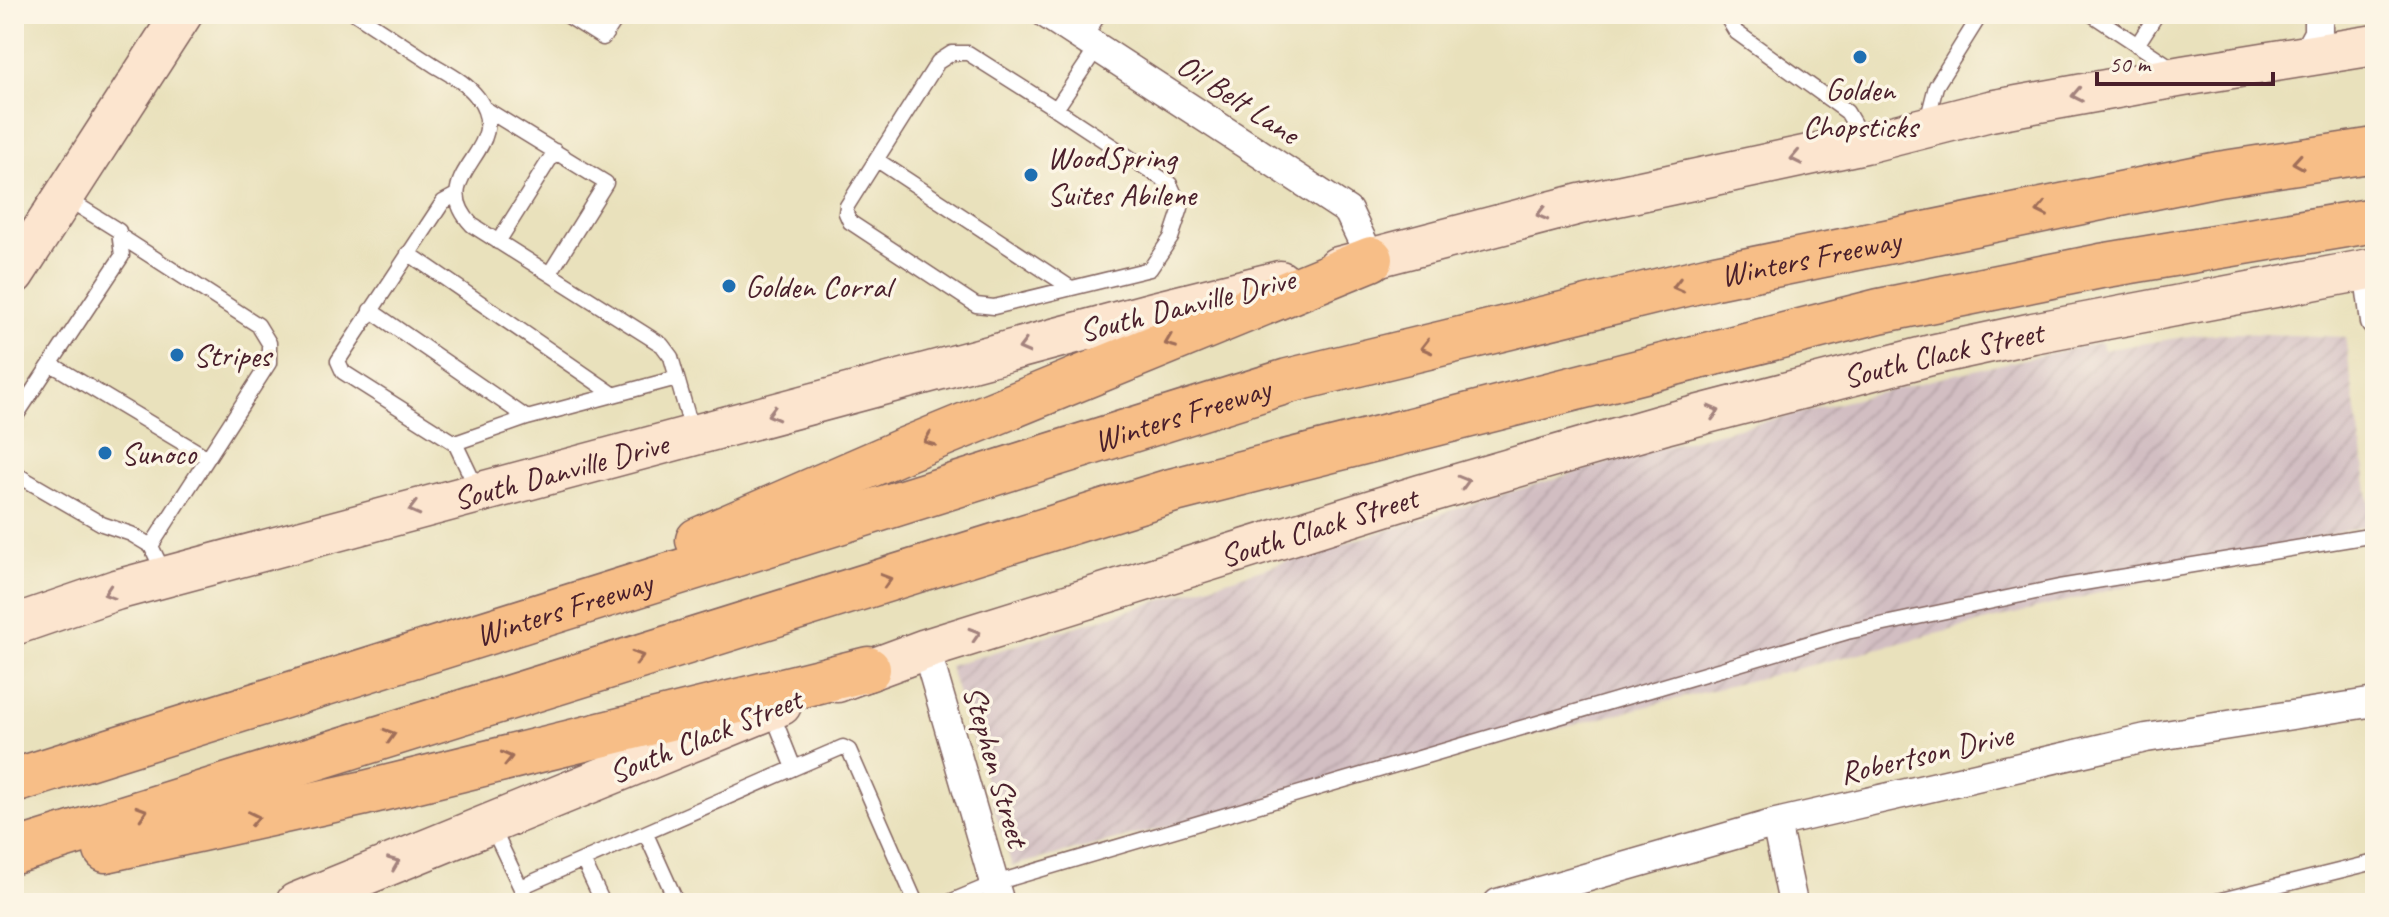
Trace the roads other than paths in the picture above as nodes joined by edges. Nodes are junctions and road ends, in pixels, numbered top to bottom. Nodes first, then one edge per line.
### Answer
1 (182, 14) edge
2 (356, 14) edge
3 (565, 14) edge
4 (619, 14) edge
5 (1046, 14) edge
6 (1099, 14) edge
7 (1725, 14) edge
8 (1981, 14) edge
9 (2091, 14) edge
10 (2157, 14) edge
11 (2318, 14) edge
12 (1090, 43) junction
13 (2137, 45) junction
14 (2375, 45) edge
15 (2305, 57) junction
16 (2183, 76) junction
17 (484, 108) junction
18 (1056, 109) junction
19 (1925, 129) junction
20 (1865, 143) junction
21 (2375, 150) edge
22 (555, 151) junction
23 (877, 160) junction
24 (456, 195) junction
25 (64, 197) junction
26 (2375, 220) edge
27 (120, 236) junction
28 (498, 242) junction
29 (408, 253) junction
30 (1371, 259) junction
31 (2371, 269) edge
32 (550, 273) junction
33 (14, 274) edge
34 (1071, 288) junction
35 (370, 310) junction
36 (2375, 322) edge
37 (51, 364) junction
38 (677, 378) junction
39 (613, 394) junction
40 (527, 418) junction
41 (14, 419) edge
42 (693, 435) junction
43 (455, 443) junction
44 (208, 458) junction
45 (14, 473) edge
46 (478, 492) junction
47 (2375, 535) edge
48 (159, 561) junction
49 (15, 625) edge
50 (498, 629) junction
51 (926, 649) junction
52 (868, 669) junction
53 (2375, 702) edge
54 (770, 709) junction
55 (794, 768) junction
56 (14, 781) edge
57 (491, 823) junction
58 (1776, 823) junction
59 (646, 834) junction
60 (14, 852) edge
61 (583, 860) junction
62 (2375, 862) edge
63 (14, 871) edge
64 (521, 887) junction
65 (998, 893) edge
66 (323, 898) edge
67 (528, 903) edge
68 (603, 903) edge
69 (677, 903) edge
70 (916, 903) edge
71 (947, 903) edge
72 (1498, 903) edge
73 (1793, 903) edge
74 (2209, 903) edge

1 - 25 main road
2 - 17 lane
3 - 4 lane
5 - 12 street, Oil Belt Lane
6 - 12 lane
7 - 20 lane
8 - 19 lane
9 - 13 lane
10 - 13 lane
11 - 15 street
12 - 18 lane
12 - 30 street, Oil Belt Lane
13 - 16 lane
14 - 15 main road, South Danville Drive
15 - 16 main road, South Danville Drive
16 -> 19 main road, South Danville Drive
17 - 22 lane
17 - 24 lane
18 - 23 lane
18 - 34 lane
19 - 20 main road, South Danville Drive
20 -> 30 main road, South Danville Drive
21 -> 50 highway, Winters Freeway
22 - 28 lane
22 - 32 lane
23 - 34 lane
23 - 34 lane
24 - 28 lane
24 - 29 lane
25 - 27 lane
25 - 33 main road
60 -> 26 highway
27 - 37 lane
27 - 44 lane
28 - 32 lane
29 - 35 lane
29 - 39 lane
30 -> 42 main road, South Danville Drive
30 -> 50 highway
31 - 36 street
51 -> 31 main road, South Clack Street
32 - 38 lane
35 - 40 lane
35 - 43 lane
37 - 41 lane
37 - 44 lane
38 - 39 lane
38 - 42 lane
39 - 40 lane
40 - 43 lane
42 - 46 main road, South Danville Drive
43 - 46 lane
44 - 48 lane
45 - 48 lane
46 -> 48 main road, South Danville Drive
47 - 65 lane
48 -> 49 main road, South Danville Drive
50 - 56 highway, Winters Freeway
51 - 52 main road, South Clack Street
51 - 65 street, Stephen Street
52 - 54 main road, South Clack Street
63 -> 52 highway
53 - 58 street, Robertson Drive
54 - 55 lane
54 - 57 main road, South Clack Street
55 - 59 lane
55 - 70 lane
57 - 64 lane
66 -> 57 main road, South Clack Street
58 - 72 street, Robertson Drive
58 - 73 street
59 - 61 lane
59 - 69 lane
61 - 64 lane
61 - 68 lane
62 - 74 lane
64 - 67 lane
65 - 71 lane

